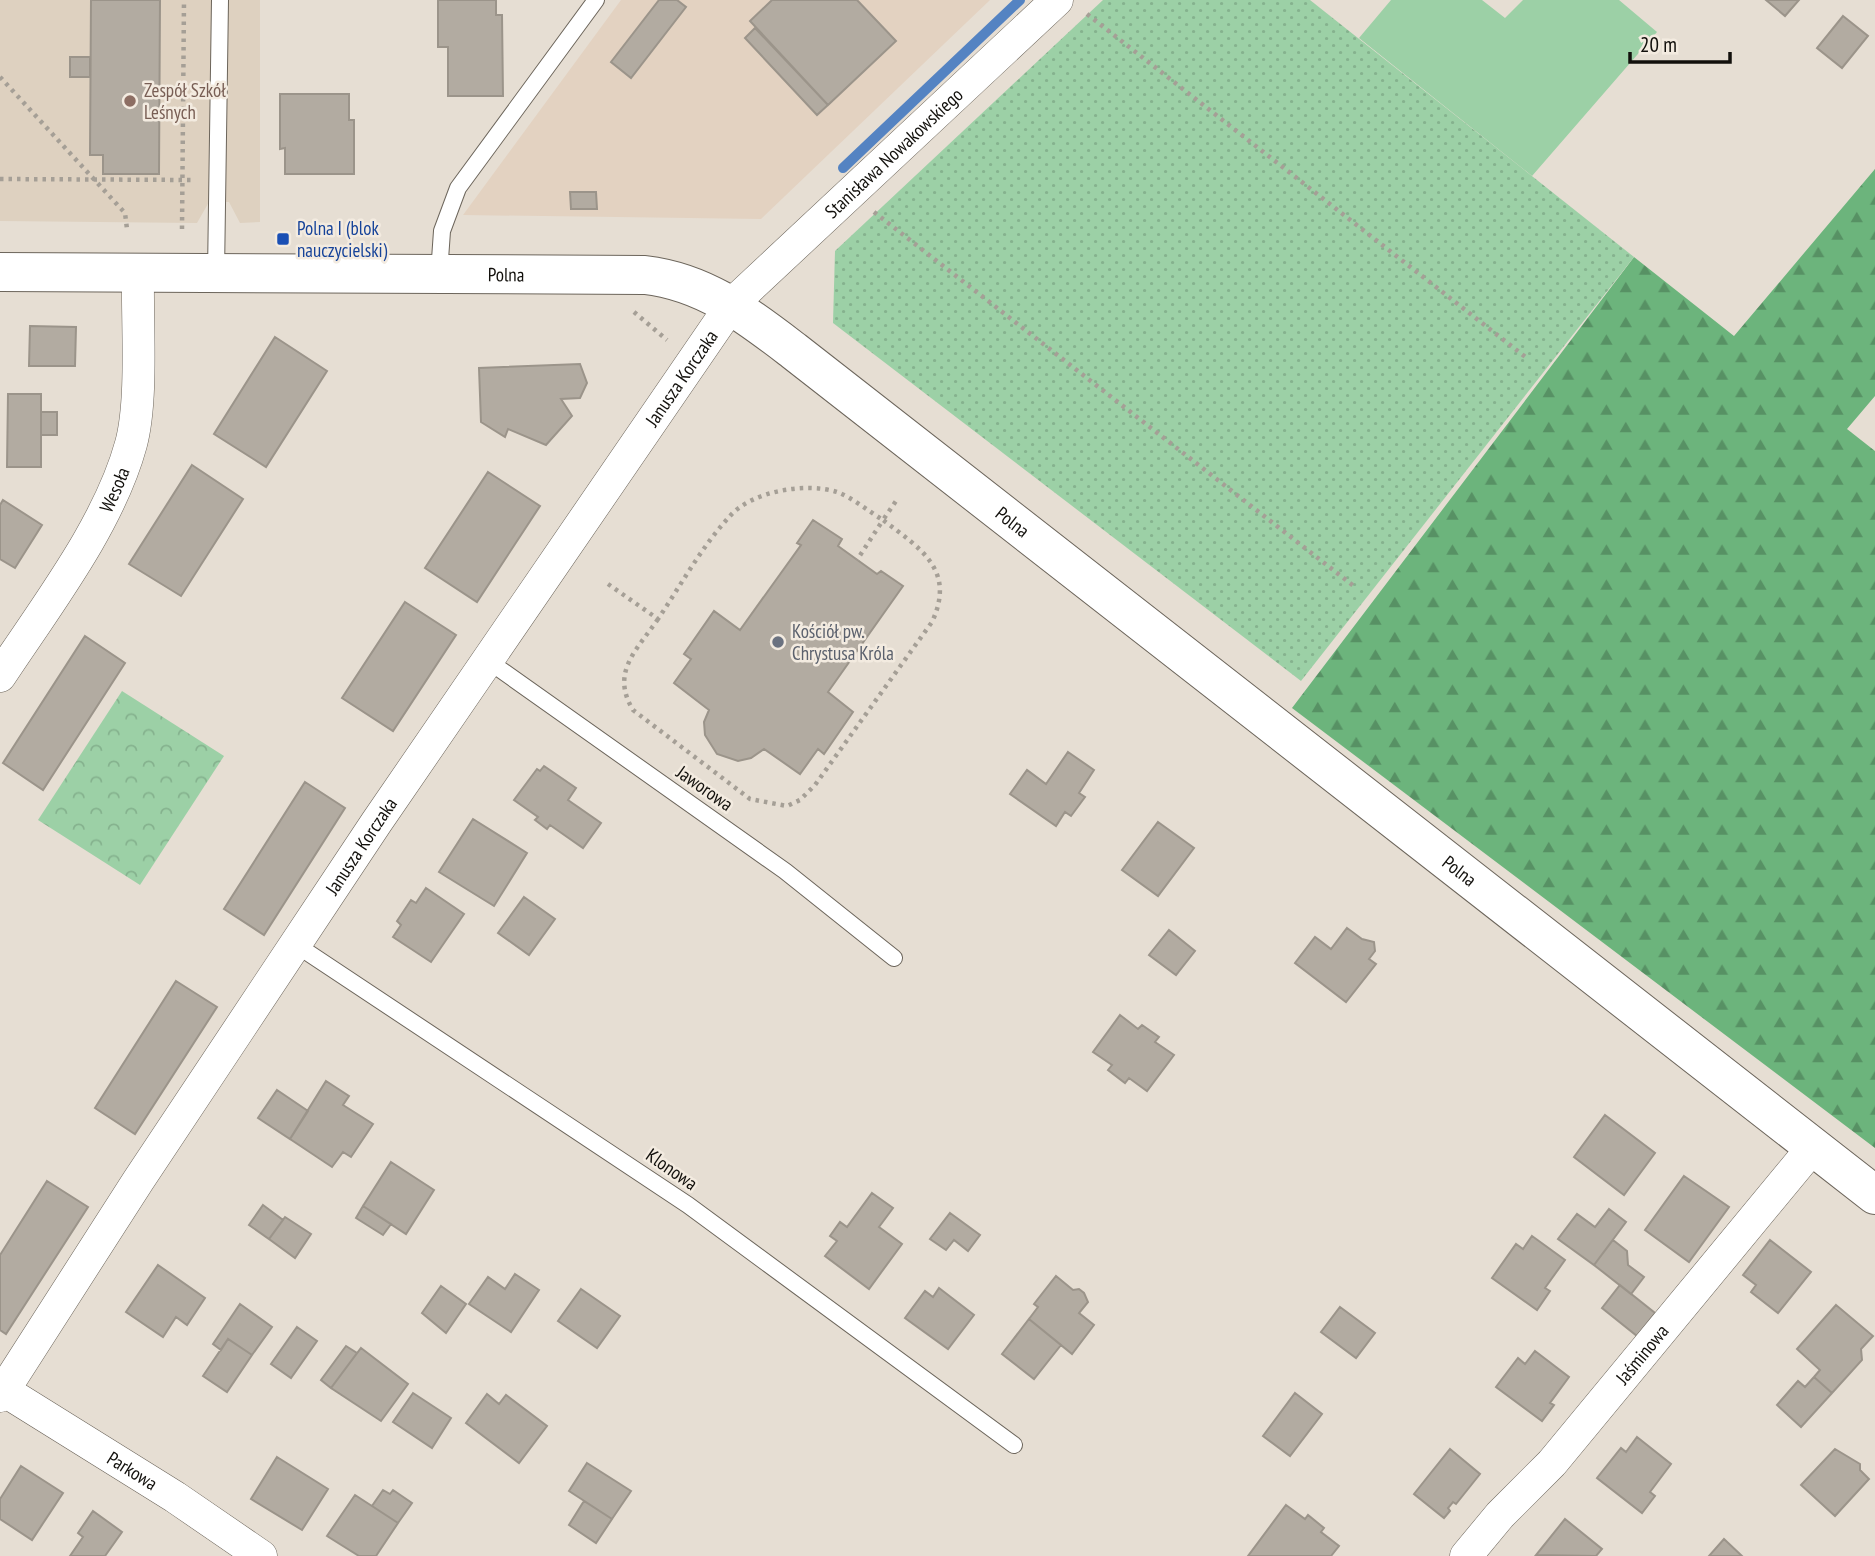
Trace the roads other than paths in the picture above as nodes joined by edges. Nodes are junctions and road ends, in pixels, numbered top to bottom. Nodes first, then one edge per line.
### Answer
1 (220, 0) edge
2 (596, 0) edge
3 (1069, 4) edge
4 (0, 272) edge
5 (216, 273) junction
6 (138, 274) junction
7 (439, 274) junction
8 (732, 304) junction
9 (487, 660) junction
10 (0, 676) edge
11 (295, 944) junction
12 (894, 958) dead end
13 (1813, 1147) junction
14 (1875, 1195) edge
15 (1, 1391) edge
16 (1014, 1445) dead end
17 (261, 1556) edge
18 (1466, 1556) edge

1 - 5 lane
2 - 7 lane
3 - 8 street, Stanisława Nowakowskiego
4 - 6 street, Polna
5 - 6 street, Polna
5 - 7 street, Polna
6 - 10 street, Wesoła
7 - 8 street, Polna
8 - 9 street, Janusza Korczaka
8 - 13 street, Polna
9 - 11 street, Janusza Korczaka
9 - 12 lane, Jaworowa
11 - 15 street, Janusza Korczaka
11 - 16 lane, Klonowa
13 - 14 street, Polna
13 - 18 street, Jaśminowa
15 - 17 street, Parkowa

